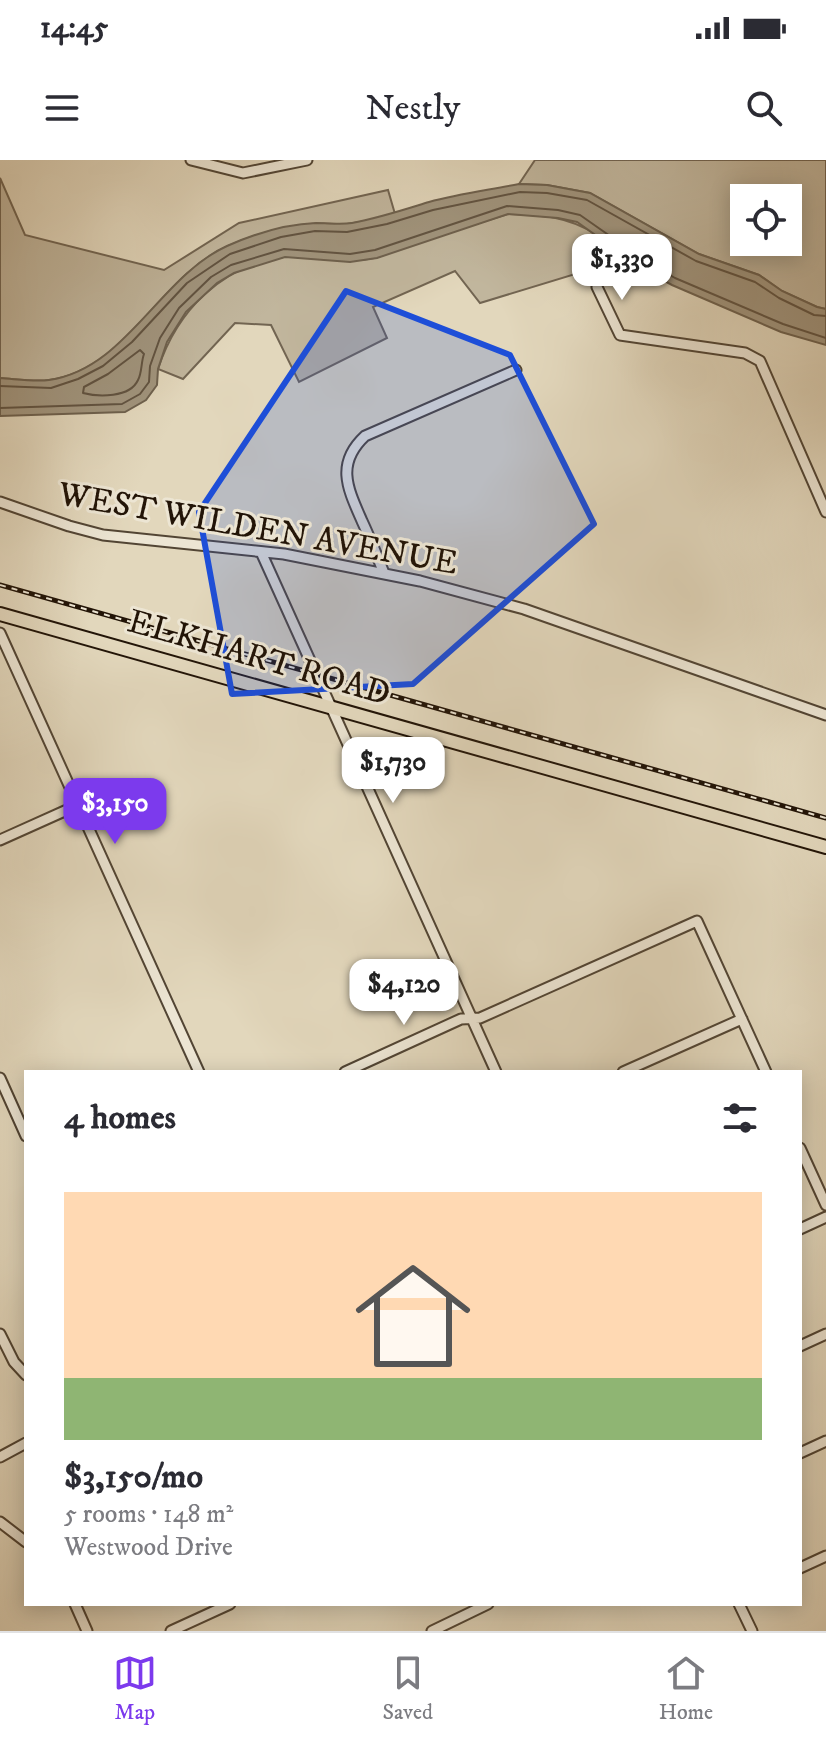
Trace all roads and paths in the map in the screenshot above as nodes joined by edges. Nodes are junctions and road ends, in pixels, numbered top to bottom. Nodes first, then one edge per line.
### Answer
1 (191, 160) edge
2 (307, 160) edge
3 (597, 287) dead end
4 (516, 370) dead end
5 (0, 502) edge
6 (826, 512) edge
7 (261, 552) junction
8 (384, 573) junction
9 (0, 614) edge
10 (0, 633) edge
11 (330, 707) junction
12 (826, 715) edge
13 (78, 805) junction
14 (0, 840) edge
15 (826, 847) edge
16 (472, 1019) junction
17 (742, 1019) junction
18 (198, 1070) edge
19 (349, 1070) edge
20 (495, 1070) edge
21 (627, 1070) edge
22 (765, 1070) edge
23 (0, 1078) edge
24 (24, 1132) edge
25 (802, 1152) edge
26 (826, 1205) edge
27 (826, 1217) edge
28 (802, 1228) edge
29 (0, 1334) edge
30 (826, 1334) edge
31 (802, 1345) edge
32 (24, 1373) edge
33 (826, 1441) edge
34 (24, 1444) edge
35 (802, 1452) edge
36 (0, 1457) edge
37 (0, 1522) edge
38 (24, 1540) edge
39 (826, 1556) edge
40 (802, 1567) edge
41 (76, 1606) edge
42 (222, 1606) edge
43 (485, 1606) edge
44 (740, 1606) edge
45 (455, 1620) junction
46 (186, 1628) edge
47 (87, 1631) edge
48 (171, 1631) edge
49 (432, 1631) edge
50 (460, 1631) edge
51 (752, 1631) edge

1 - 2 street
3 - 6 street
4 - 8 street
5 - 7 street, WEST WILDEN AVENUE
7 - 8 street, WEST WILDEN AVENUE
7 - 11 street
8 - 12 street, WEST WILDEN AVENUE
9 - 11 highway, ELKHART ROAD
10 - 13 street
11 - 15 highway, ELKHART ROAD
11 - 16 street
13 - 14 street
13 - 18 street
16 - 17 street
16 - 19 street
16 - 20 street
17 - 21 street
17 - 22 street
23 - 24 street
25 - 26 street
27 - 28 street
29 - 32 street
30 - 31 street
33 - 35 street
34 - 36 street
37 - 38 street
39 - 40 street
41 - 47 street
42 - 46 street
43 - 45 street
44 - 51 street
45 - 49 street
45 - 50 street
46 - 48 street

